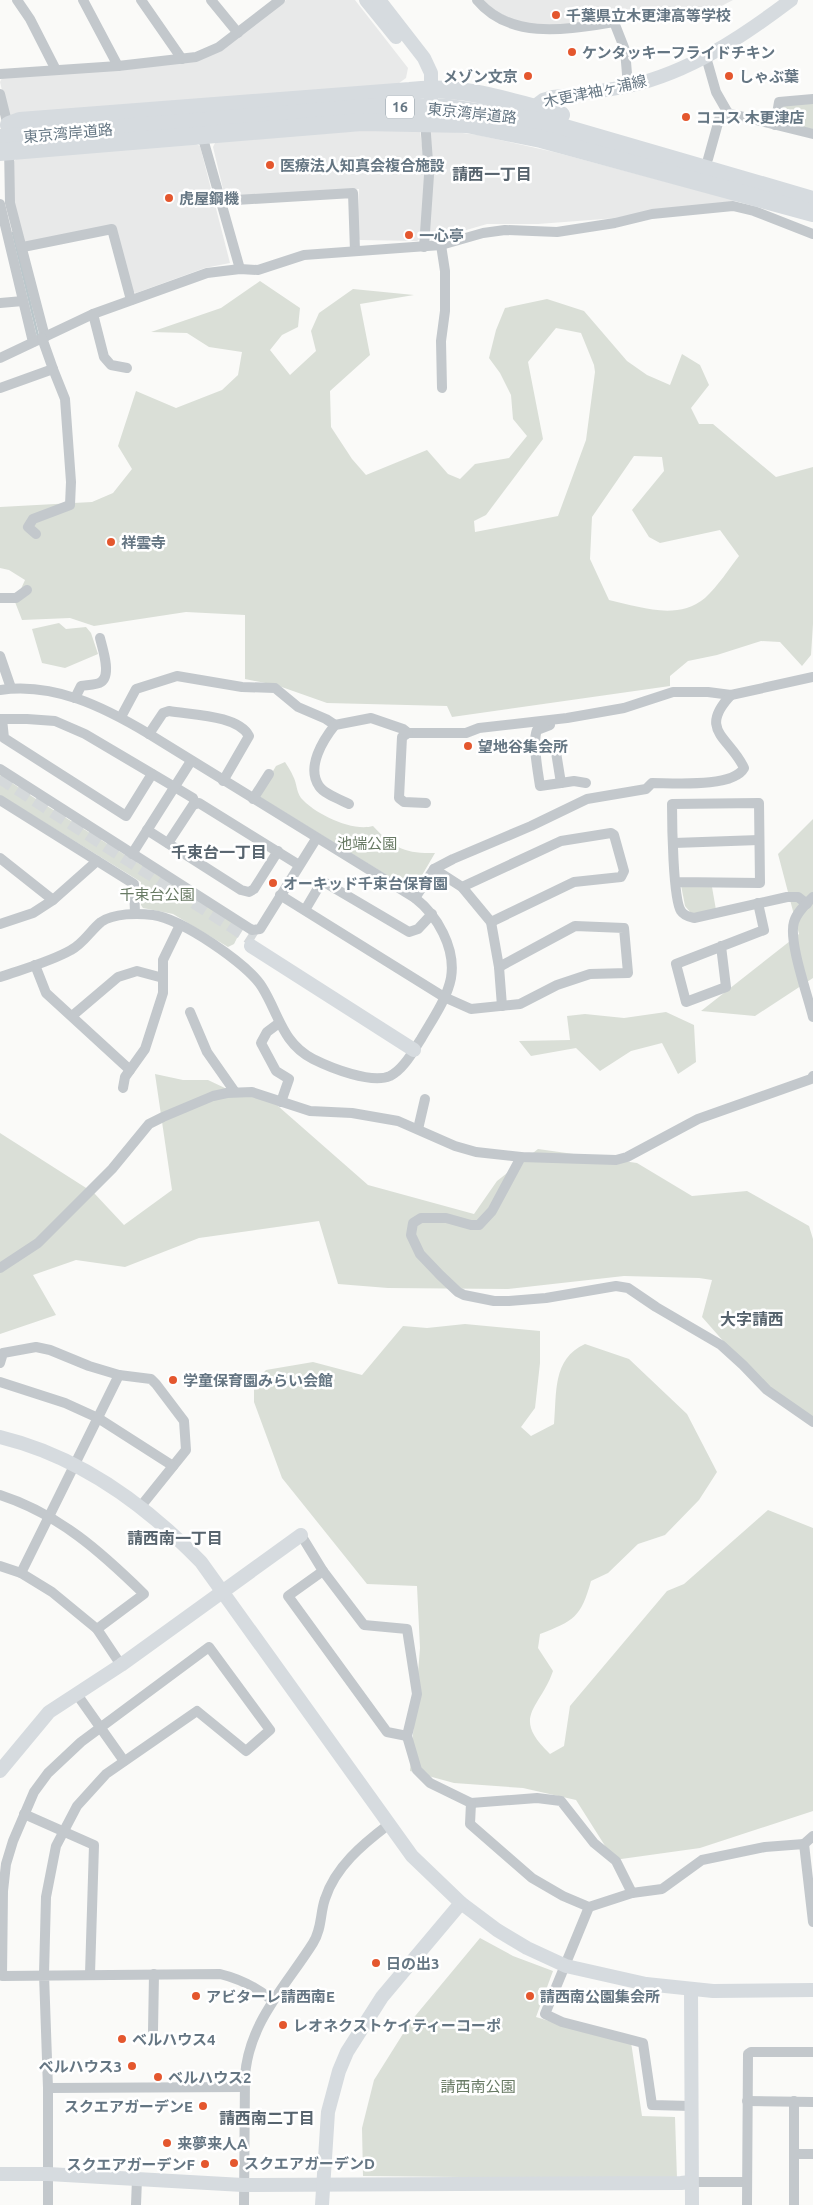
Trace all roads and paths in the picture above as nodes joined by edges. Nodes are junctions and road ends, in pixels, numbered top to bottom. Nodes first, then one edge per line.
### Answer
1 (17, 0) edge
2 (83, 0) edge
3 (141, 0) edge
4 (211, 0) edge
5 (280, 0) edge
6 (366, 0) edge
7 (379, 0) edge
8 (477, 0) edge
9 (791, 0) edge
10 (238, 33) junction
11 (706, 57) junction
12 (182, 59) junction
13 (118, 66) junction
14 (56, 70) junction
15 (0, 74) edge
16 (628, 86) junction
17 (432, 88) junction
18 (0, 94) edge
19 (813, 99) edge
20 (532, 107) junction
21 (728, 113) junction
22 (425, 121) junction
23 (774, 125) junction
24 (510, 132) junction
25 (202, 134) junction
26 (813, 134) edge
27 (4, 138) edge
28 (708, 159) junction
29 (813, 195) edge
30 (813, 200) edge
31 (220, 201) junction
32 (0, 204) edge
33 (813, 213) edge
34 (813, 234) edge
35 (4, 240) edge
36 (441, 245) junction
37 (23, 247) junction
38 (424, 247) junction
39 (355, 251) junction
40 (240, 269) junction
41 (131, 300) junction
42 (22, 301) junction
43 (0, 303) edge
44 (93, 314) junction
45 (40, 339) junction
46 (0, 358) edge
47 (127, 368) dead end
48 (53, 369) junction
49 (0, 388) edge
50 (442, 388) dead end
51 (36, 534) dead end
52 (27, 590) dead end
53 (0, 598) edge
54 (100, 638) dead end
55 (0, 656) edge
56 (813, 677) edge
57 (11, 688) junction
58 (0, 690) edge
59 (731, 695) junction
60 (75, 698) junction
61 (121, 717) junction
62 (567, 718) junction
63 (1, 719) edge
64 (335, 725) junction
65 (408, 733) junction
66 (149, 734) junction
67 (536, 748) junction
68 (191, 761) junction
69 (0, 769) edge
70 (152, 774) junction
71 (269, 774) dead end
72 (223, 781) junction
73 (561, 783) junction
74 (586, 783) dead end
75 (174, 787) junction
76 (252, 799) junction
77 (0, 800) edge
78 (195, 803) junction
79 (426, 803) dead end
80 (349, 804) dead end
81 (147, 830) junction
82 (316, 838) junction
83 (759, 840) junction
84 (168, 843) junction
85 (674, 843) junction
86 (278, 851) junction
87 (132, 854) junction
88 (0, 858) edge
89 (97, 861) junction
90 (299, 865) junction
91 (434, 869) junction
92 (676, 882) junction
93 (462, 887) junction
94 (280, 895) junction
95 (415, 898) junction
96 (53, 900) junction
97 (810, 901) edge
98 (758, 903) junction
99 (305, 910) junction
100 (135, 914) junction
101 (432, 914) junction
102 (491, 922) junction
103 (0, 924) edge
104 (180, 925) junction
105 (252, 943) tunnel mouth
106 (721, 946) junction
107 (35, 964) junction
108 (499, 967) junction
109 (0, 977) edge
110 (163, 978) junction
111 (444, 997) junction
112 (502, 1006) junction
113 (190, 1012) dead end
114 (72, 1016) junction
115 (813, 1017) edge
116 (279, 1022) junction
117 (416, 1046) junction
118 (130, 1070) junction
119 (813, 1076) edge
120 (123, 1088) dead end
121 (235, 1092) junction
122 (424, 1099) dead end
123 (281, 1102) junction
124 (418, 1129) junction
125 (522, 1157) junction
126 (0, 1268) edge
127 (0, 1363) edge
128 (119, 1374) junction
129 (0, 1382) edge
130 (98, 1418) junction
131 (813, 1422) edge
132 (0, 1437) edge
133 (75, 1465) junction
134 (173, 1466) junction
135 (0, 1495) edge
136 (140, 1506) junction
137 (50, 1516) junction
138 (301, 1535) joint
139 (0, 1566) edge
140 (324, 1571) junction
141 (21, 1573) junction
142 (222, 1591) junction
143 (97, 1629) junction
144 (121, 1665) junction
145 (76, 1694) junction
146 (100, 1728) junction
147 (407, 1736) junction
148 (124, 1761) junction
149 (0, 1771) edge
150 (471, 1803) junction
151 (24, 1814) junction
152 (388, 1825) junction
153 (64, 1831) junction
154 (813, 1836) edge
155 (804, 1844) junction
156 (811, 1879) edge
157 (632, 1893) junction
158 (461, 1903) junction
159 (590, 1907) junction
160 (813, 1922) edge
161 (566, 1966) junction
162 (44, 1974) junction
163 (90, 1974) junction
164 (154, 1974) junction
165 (691, 1989) junction
166 (813, 1990) edge
167 (272, 2000) junction
168 (153, 2030) dead end
169 (813, 2052) edge
170 (244, 2087) junction
171 (48, 2088) junction
172 (747, 2101) junction
173 (794, 2101) junction
174 (813, 2102) edge
175 (691, 2106) junction
176 (794, 2154) junction
177 (813, 2154) edge
178 (0, 2174) edge
179 (48, 2174) junction
180 (137, 2179) junction
181 (690, 2182) junction
182 (747, 2182) junction
183 (243, 2185) junction
184 (322, 2185) junction
185 (48, 2205) edge
186 (136, 2205) edge
187 (244, 2205) edge
188 (322, 2205) edge
189 (692, 2205) edge
190 (747, 2205) edge
191 (794, 2205) edge

1 - 14 street
2 - 13 street
3 - 12 street
4 - 10 street
5 - 10 street
6 - 17 street
7 - 17 street
8 - 16 street
9 - 11 street, 木更津袖ヶ浦線
10 - 12 street
11 - 16 street, 木更津袖ヶ浦線
11 - 21 street
12 - 13 street
13 - 14 street
14 - 15 street
16 - 20 street, 木更津袖ヶ浦線
17 - 20 highway, 16
17 - 22 street
17 - 27 highway, 16
18 - 27 street
19 - 23 street
20 - 24 street, 木更津袖ヶ浦線
20 - 28 highway, 16
21 - 23 street
21 - 28 street
22 - 24 highway, 東京湾岸道路 / 16
22 - 25 highway, 東京湾岸道路 / 16
22 - 38 street
23 - 26 street
24 - 33 highway, 東京湾岸道路 / 16
25 - 27 highway, 東京湾岸道路 / 16
25 - 31 street
27 - 30 highway, 東京湾岸道路 / 16
27 - 37 street
28 - 29 highway, 16
31 - 39 street
31 - 40 street
32 - 35 street
34 - 36 street
35 - 42 street
36 - 38 street
36 - 50 street
37 - 41 street
37 - 45 street
38 - 39 street
39 - 40 street
40 - 41 street
41 - 44 street
42 - 43 street
42 - 45 street
44 - 45 street
44 - 47 street
45 - 46 street
45 - 48 street
48 - 49 street
48 - 51 street
52 - 53 street
54 - 60 street
55 - 57 street
56 - 59 street
57 - 58 street
57 - 60 street
59 - 62 street
59 - 91 street
60 - 61 street
61 - 64 street
61 - 66 street
62 - 65 street
62 - 67 street
63 - 70 street
63 - 70 street
64 - 65 street
64 - 80 street
65 - 79 street
66 - 68 street
66 - 72 street
67 - 73 street
67 - 73 street
68 - 72 street
68 - 75 street
69 - 87 street
70 - 75 street
71 - 76 street
72 - 76 street
73 - 74 street
75 - 78 street
75 - 81 street
76 - 82 street
77 - 89 street
78 - 84 street
78 - 86 street
81 - 84 street
81 - 87 street
82 - 90 street
82 - 95 street
83 - 85 street
83 - 85 street
83 - 92 street
84 - 86 street
85 - 92 street
86 - 90 street
87 - 94 street
88 - 96 street
89 - 96 street
89 - 100 street
90 - 94 street
91 - 93 street
91 - 95 street
92 - 98 street
93 - 102 street
93 - 102 street
94 - 99 street
95 - 101 street
96 - 103 street
97 - 98 street
97 - 115 street
98 - 106 street
99 - 101 street
99 - 111 street
100 - 104 street
100 - 107 street
101 - 111 street
102 - 108 street
104 - 110 street
104 - 116 street
105 - 117 street
106 - 106 street
107 - 109 street
107 - 114 street
108 - 112 street
108 - 112 street
110 - 114 street
110 - 118 street
111 - 112 street
111 - 117 street
113 - 121 street
114 - 118 street
116 - 117 street
116 - 123 street
118 - 120 street
119 - 125 street
121 - 123 street
121 - 126 street
122 - 124 street
123 - 124 street
124 - 125 street
125 - 131 street
127 - 128 street
128 - 130 street
128 - 134 street
129 - 130 street
130 - 133 street
130 - 134 street
132 - 133 street
133 - 136 street
133 - 137 street
134 - 136 street
135 - 137 street
136 - 142 street
137 - 141 street
137 - 143 street
138 - 140 street
138 - 142 street
139 - 141 street
140 - 147 street
140 - 147 street
141 - 143 street
142 - 144 street
142 - 152 street
143 - 144 street
144 - 145 street
145 - 146 street
145 - 149 street
146 - 148 street
146 - 148 street
146 - 151 street
147 - 150 street
148 - 153 street
150 - 157 street
150 - 159 street
151 - 153 street
151 - 162 street
152 - 158 street
152 - 167 street
153 - 162 street
153 - 163 street
154 - 155 street
155 - 156 street
155 - 157 street
156 - 160 street
157 - 159 street
158 - 161 street
158 - 184 street
159 - 161 street
161 - 165 street
161 - 175 street
162 - 163 street
162 - 171 street
163 - 164 street
164 - 167 street
164 - 168 street
165 - 166 street
165 - 175 street
167 - 170 street
169 - 172 street
170 - 171 street
170 - 183 street
171 - 179 street
172 - 173 street
172 - 182 street
173 - 174 street
173 - 176 street
175 - 181 street
176 - 177 street
176 - 191 street
178 - 179 street
179 - 180 street
179 - 185 street
180 - 183 street
180 - 186 street
181 - 182 street
181 - 184 street
181 - 189 street
182 - 190 street
183 - 184 street
183 - 187 street
184 - 188 street

